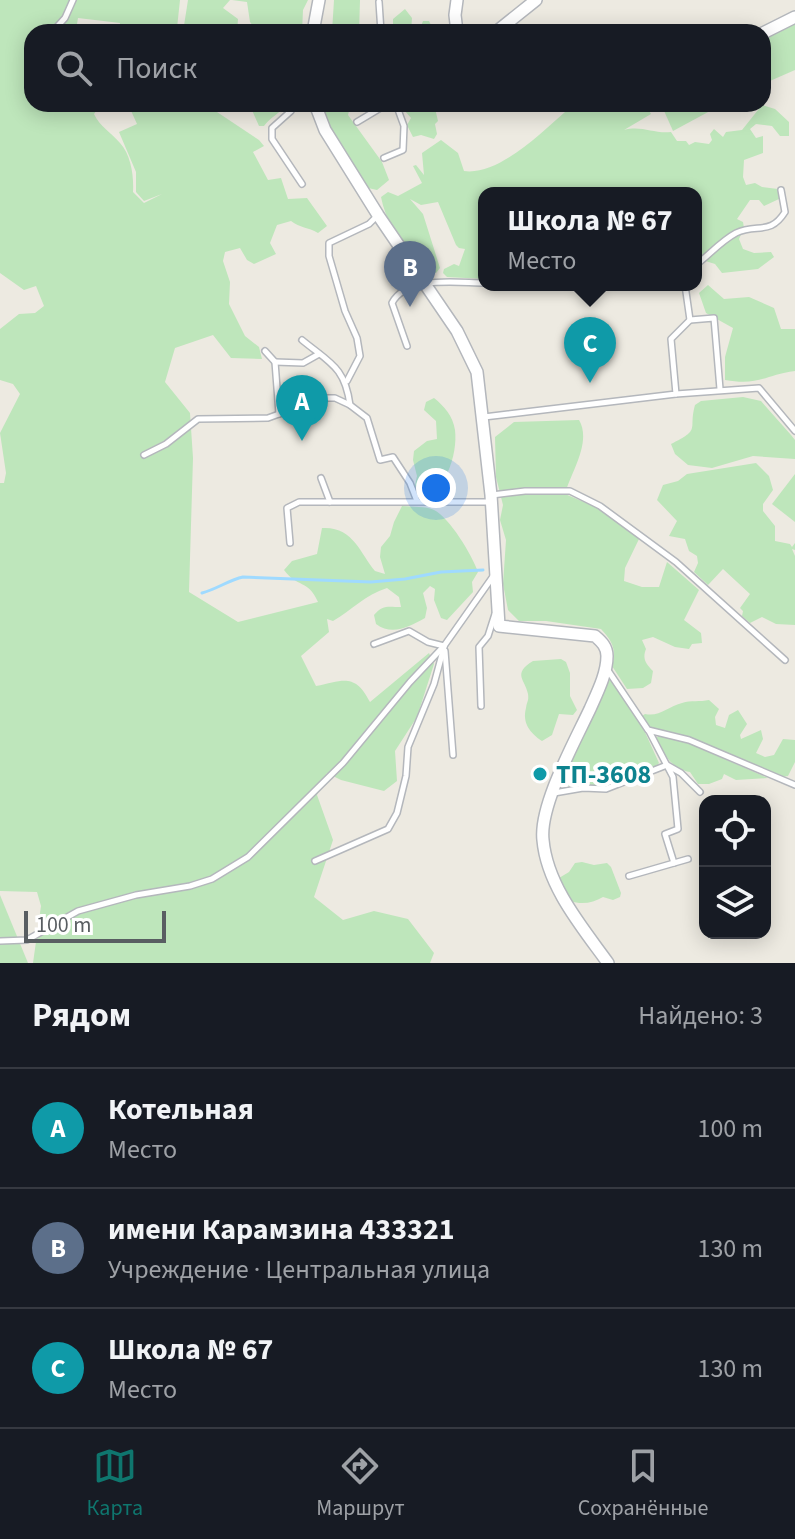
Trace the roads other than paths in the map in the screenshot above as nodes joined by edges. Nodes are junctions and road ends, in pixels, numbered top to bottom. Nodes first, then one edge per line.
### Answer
1 (73, 0) edge
2 (319, 0) edge
3 (457, 0) edge
4 (536, 0) edge
5 (379, 2) edge
6 (795, 17) edge
7 (60, 24) edge
8 (314, 24) edge
9 (380, 24) edge
10 (456, 24) edge
11 (506, 24) edge
12 (771, 29) edge
13 (290, 112) edge
14 (318, 112) edge
15 (374, 112) edge
16 (399, 112) edge
17 (357, 122) dead end
18 (384, 158) dead end
19 (302, 184) dead end
20 (781, 190) dead end
21 (378, 215) junction
22 (702, 260) edge
23 (424, 282) junction
24 (478, 283) edge
25 (686, 291) edge
26 (690, 320) junction
27 (302, 340) dead end
28 (407, 346) dead end
29 (265, 351) dead end
30 (319, 354) junction
31 (275, 362) junction
32 (347, 381) junction
33 (720, 389) junction
34 (676, 394) junction
35 (350, 405) junction
36 (279, 414) junction
37 (484, 417) junction
38 (795, 431) edge
39 (144, 455) dead end
40 (321, 478) dead end
41 (491, 499) junction
42 (417, 501) junction
43 (330, 502) junction
44 (290, 543) dead end
45 (496, 571) junction
46 (497, 606) junction
47 (374, 644) dead end
48 (444, 646) junction
49 (785, 660) dead end
50 (606, 666) junction
51 (481, 706) dead end
52 (648, 730) junction
53 (453, 755) dead end
54 (667, 765) junction
55 (795, 785) edge
56 (700, 792) dead end
57 (553, 793) junction
58 (688, 859) dead end
59 (315, 861) dead end
60 (674, 863) junction
61 (629, 876) dead end
62 (0, 941) edge
63 (608, 963) edge

1 - 7 lane
2 - 8 street
3 - 10 street
4 - 11 street
5 - 9 lane
6 - 12 street
13 - 19 lane
14 - 21 street
15 - 17 lane
16 - 18 lane
20 - 22 lane
21 - 23 street
21 - 32 lane
23 - 24 lane
23 - 28 lane
23 - 37 street
25 - 26 lane
26 - 33 lane
26 - 34 lane
27 - 30 lane
29 - 31 lane
30 - 31 lane
30 - 32 lane
31 - 36 lane
32 - 35 lane
33 - 34 lane
33 - 38 lane
34 - 37 lane
35 - 36 lane
35 - 42 lane
36 - 39 lane
37 - 41 street
40 - 43 lane
41 - 42 lane
41 - 45 street
41 - 49 lane
42 - 43 lane
43 - 44 lane
45 - 46 street
45 - 48 lane
46 - 50 street
46 - 51 lane
47 - 48 lane
48 - 53 lane
48 - 59 lane
48 - 62 lane
50 - 52 lane
50 - 57 street
52 - 54 lane
52 - 55 lane
54 - 56 lane
54 - 57 lane
54 - 60 lane
57 - 63 street
58 - 60 lane
60 - 61 lane

